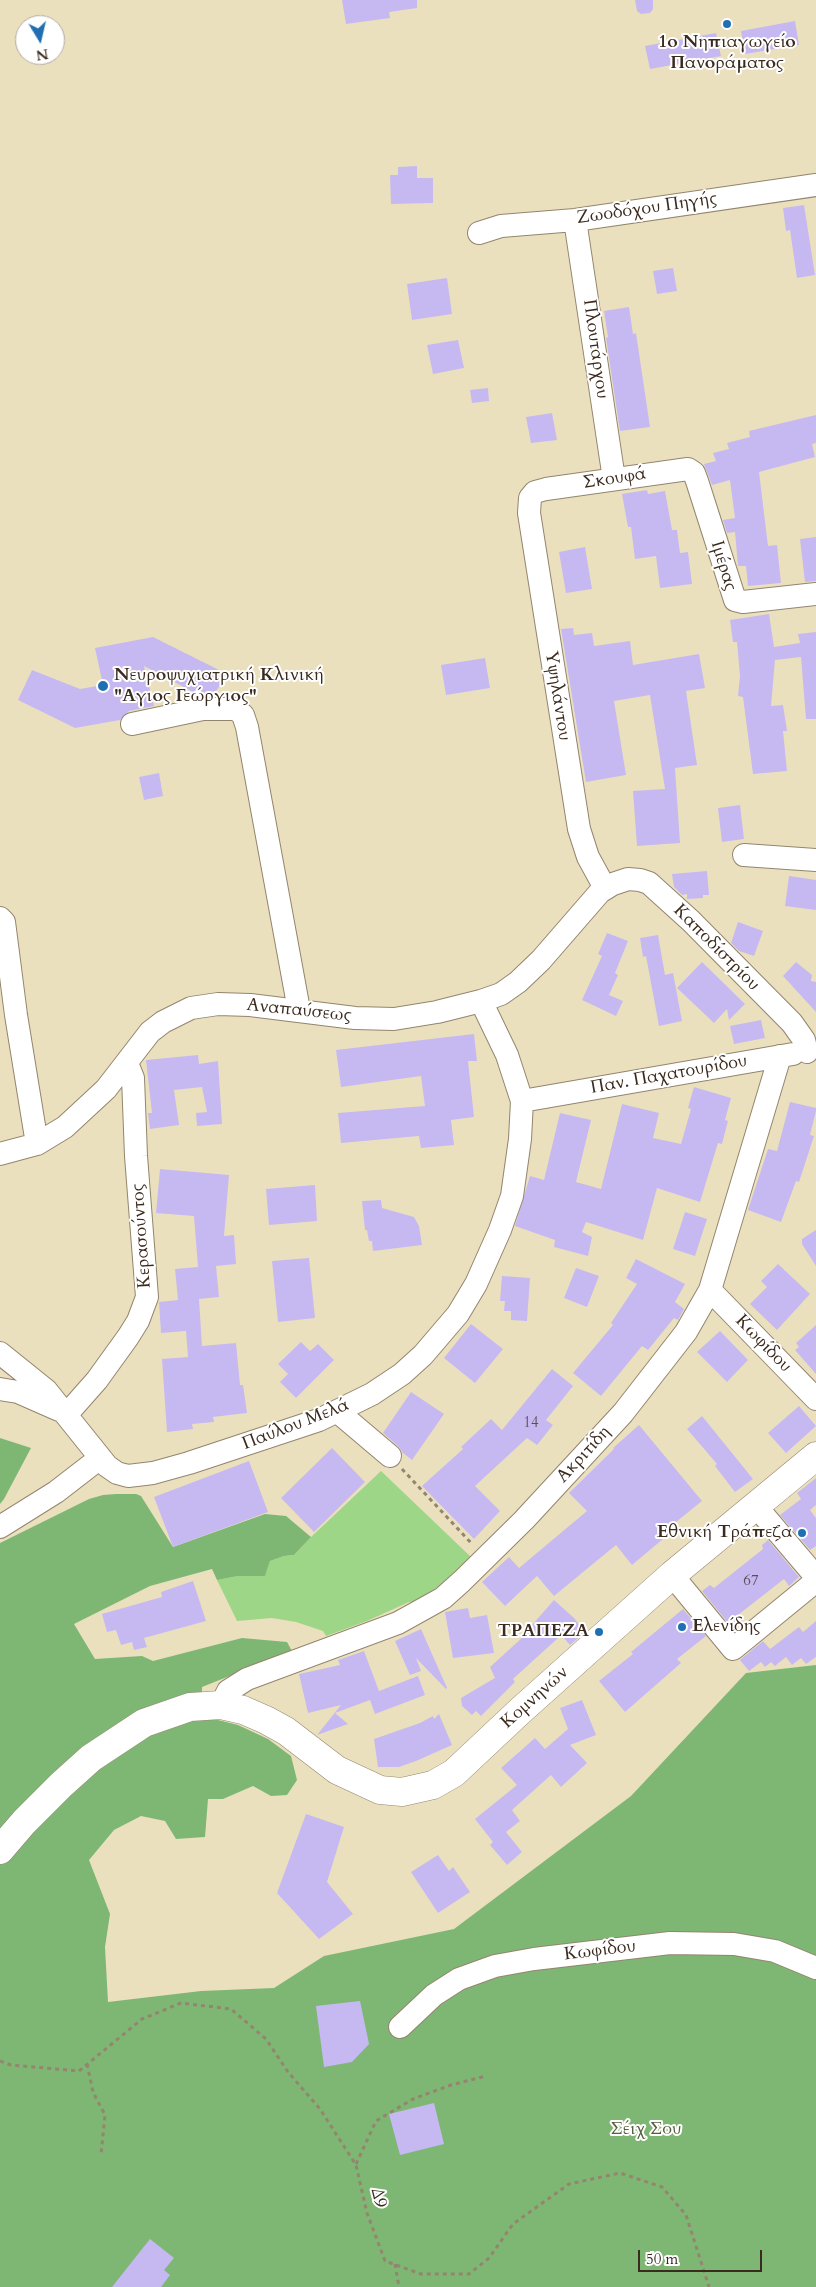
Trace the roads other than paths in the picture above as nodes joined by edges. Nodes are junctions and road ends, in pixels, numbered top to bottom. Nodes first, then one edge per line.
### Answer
1 (816, 184) edge
2 (575, 220) junction
3 (479, 234) dead end
4 (614, 479) junction
5 (697, 481) joint
6 (529, 499) joint
7 (816, 594) edge
8 (132, 724) dead end
9 (744, 855) dead end
10 (816, 860) edge
11 (605, 888) junction
12 (0, 918) edge
13 (482, 1000) junction
14 (299, 1010) junction
15 (812, 1051) edge
16 (780, 1056) junction
17 (127, 1063) junction
18 (522, 1101) junction
19 (37, 1144) junction
20 (0, 1154) edge
21 (710, 1290) junction
22 (0, 1354) edge
23 (0, 1389) edge
24 (816, 1398) edge
25 (338, 1412) junction
26 (67, 1414) junction
27 (390, 1456) road end
28 (816, 1456) edge
29 (100, 1458) junction
30 (755, 1505) junction
31 (0, 1527) edge
32 (672, 1574) junction
33 (816, 1577) edge
34 (816, 1581) edge
35 (221, 1705) junction
36 (0, 1850) edge
37 (816, 1968) edge
38 (400, 2027) dead end

1 - 2 street, Ζωοδόχου Πηγής
2 - 3 street, Ζωοδόχου Πηγής
2 - 4 street, Πλουτάρχου
4 - 5 street, Σκουφά
4 - 6 street, Σκουφά
5 - 7 street, Ιμέρας
6 - 11 street, Υψηλάντου
8 - 14 street
9 - 10 street
11 - 13 street, Αναπαύσεως
11 - 15 street, Καποδίστρίου
12 - 19 street
13 - 14 street, Αναπαύσεως
13 - 18 street, Παύλου Μελά
14 - 17 street, Αναπαύσεως
15 - 16 street, Παν. Παχατουρίδου
16 - 18 street, Παν. Παχατουρίδου
16 - 21 street, Ακριτίδη
17 - 19 street, Αναπαύσεως
17 - 26 street, Κερασούντος
18 - 25 street, Παύλου Μελά
19 - 20 street, Αναπαύσεως
21 - 24 street, Κωφίδου
21 - 35 street, Ακριτίδη
22 - 26 street, Παύλου Μελά
23 - 26 street
25 - 27 street
25 - 29 street, Παύλου Μελά
26 - 29 street, Παύλου Μελά
28 - 30 main road, Κομνηνών
29 - 31 street
30 - 32 main road, Κομνηνών
30 - 33 street
32 - 34 street
32 - 35 main road, Κομνηνών
35 - 36 main road, Κομνηνών
37 - 38 street, Κωφίδου

